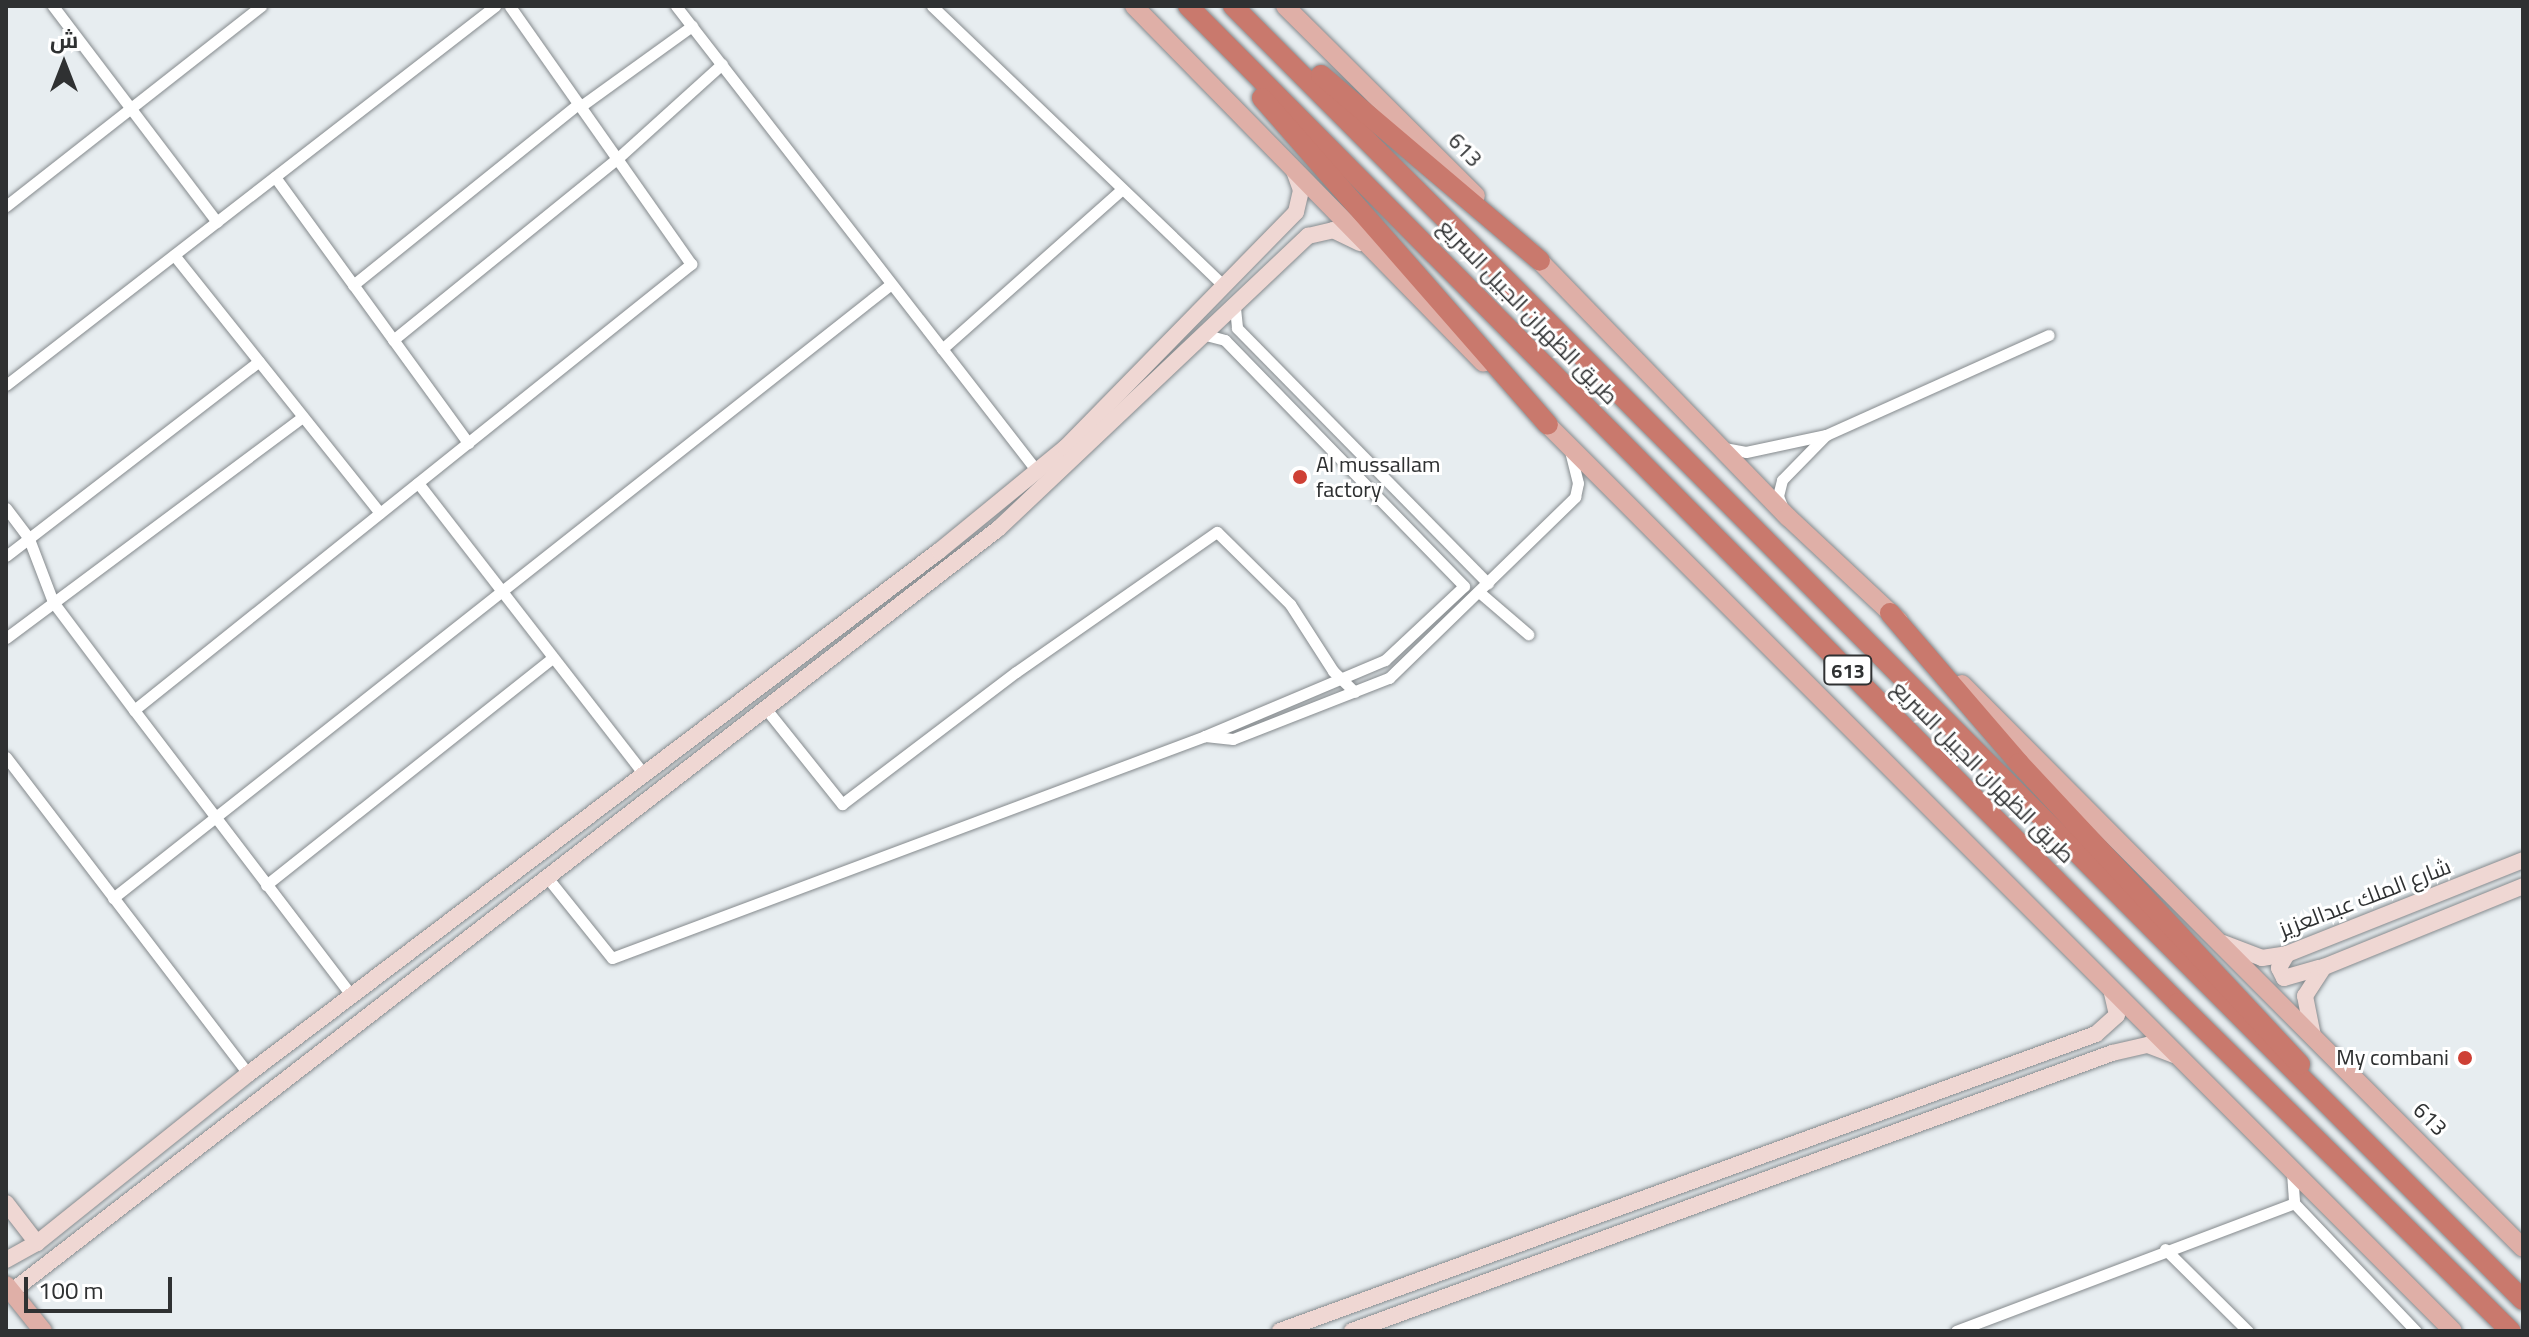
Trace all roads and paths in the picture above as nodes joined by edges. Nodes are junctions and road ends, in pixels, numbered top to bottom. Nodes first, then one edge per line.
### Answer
1 (53, 6) edge
2 (261, 6) edge
3 (495, 6) edge
4 (510, 6) edge
5 (676, 6) edge
6 (932, 6) edge
7 (1134, 6) edge
8 (1179, 6) edge
9 (1188, 6) edge
10 (1233, 6) edge
11 (1240, 6) edge
12 (1285, 6) edge
13 (692, 26) junction
14 (722, 64) junction
15 (580, 104) junction
16 (129, 110) junction
17 (618, 158) junction
18 (1289, 163) junction
19 (275, 177) junction
20 (1119, 192) junction
21 (6, 206) edge
22 (217, 222) junction
23 (1369, 250) junction
24 (174, 255) junction
25 (1540, 261) junction
26 (891, 284) junction
27 (353, 285) junction
28 (1223, 285) junction
29 (1235, 308) junction
30 (1206, 335) junction
31 (2049, 335) dead end
32 (393, 340) junction
33 (942, 349) junction
34 (259, 361) junction
35 (6, 385) edge
36 (1284, 401) junction
37 (1313, 405) junction
38 (303, 417) junction
39 (1548, 425) junction
40 (1826, 435) junction
41 (1713, 441) junction
42 (468, 443) junction
43 (1570, 449) junction
44 (1037, 471) junction
45 (418, 483) junction
46 (6, 508) edge
47 (380, 513) junction
48 (1788, 517) junction
49 (29, 539) junction
50 (6, 556) edge
51 (1464, 586) junction
52 (1481, 590) junction
53 (503, 592) junction
54 (53, 602) junction
55 (1890, 613) junction
56 (1528, 634) dead end
57 (6, 638) edge
58 (552, 658) junction
59 (1340, 679) junction
60 (1355, 692) junction
61 (766, 709) junction
62 (134, 710) junction
63 (1205, 736) junction
64 (6, 757) edge
65 (644, 774) junction
66 (214, 819) junction
67 (2523, 860) edge
68 (546, 876) junction
69 (266, 885) junction
70 (2523, 886) edge
71 (113, 898) junction
72 (2223, 943) junction
73 (2287, 954) junction
74 (2324, 967) junction
75 (2110, 987) junction
76 (352, 996) junction
77 (2096, 1034) junction
78 (2313, 1038) junction
79 (2112, 1053) junction
80 (2183, 1060) junction
81 (248, 1074) junction
82 (2292, 1170) junction
83 (2409, 1191) junction
84 (6, 1203) edge
85 (2294, 1203) junction
86 (37, 1243) junction
87 (2523, 1248) edge
88 (2165, 1249) junction
89 (6, 1260) edge
90 (9, 1289) edge
91 (1391, 1290) junction
92 (2523, 1300) edge
93 (43, 1331) edge
94 (1280, 1331) edge
95 (1344, 1331) edge
96 (1352, 1331) edge
97 (1956, 1331) edge
98 (2248, 1331) edge
99 (2416, 1331) edge
100 (2453, 1331) edge
101 (2511, 1331) edge

1 - 16 street
2 - 16 street
3 - 19 street
4 - 15 street
5 - 13 street
6 - 20 street
7 - 18 main road
8 - 39 highway
9 - 101 highway, طريق الظهران الجبيل السريع / 613
10 - 83 highway, طريق الظهران الجبيل السريع / 613
11 - 25 highway
12 - 25 main road, 613
13 - 14 street
13 - 15 street
14 - 17 street
14 - 26 street
15 - 17 street
15 - 27 street
16 - 21 street
16 - 22 street
17 - 32 street
17 - 42 street
18 - 23 main road
18 - 28 street
19 - 22 street
19 - 27 street
20 - 28 street
20 - 33 street
22 - 24 street
23 - 29 street
23 - 39 main road
24 - 34 street
24 - 35 street
25 - 41 main road, 613
26 - 33 street
26 - 53 street
27 - 32 street
28 - 44 street
29 - 30 street
29 - 37 street
30 - 36 street
30 - 61 street
31 - 40 street
32 - 42 street
33 - 44 street
34 - 38 street
34 - 49 street
36 - 37 street
36 - 51 street
37 - 52 street
38 - 47 street
38 - 54 street
39 - 43 main road
40 - 41 street
40 - 48 street
41 - 48 main road, 613
42 - 45 street
43 - 52 street
43 - 75 main road
44 - 65 street
45 - 47 street
45 - 53 street
46 - 49 street
47 - 62 street
48 - 55 main road, 613
49 - 50 street
49 - 54 street
51 - 52 street
51 - 59 street
52 - 56 street
52 - 60 street
53 - 58 street
53 - 66 street
54 - 57 street
54 - 62 street
55 - 72 main road, 613
55 - 83 highway
58 - 65 street
58 - 69 street
59 - 60 street
59 - 61 street
59 - 63 street
60 - 63 street
61 - 68 street
62 - 66 street
63 - 68 street
64 - 71 street
65 - 76 street
66 - 69 street
66 - 71 street
67 - 73 street, شارع الملك عبدالعزيز
68 - 90 street
69 - 76 street
70 - 74 street
71 - 81 street
72 - 73 street, شارع الملك عبدالعزيز
72 - 78 main road, 613
73 - 74 street
74 - 78 street
75 - 77 street
75 - 80 main road
76 - 81 street
77 - 79 street
77 - 91 street
78 - 87 main road, 613
79 - 80 street
79 - 96 street
80 - 82 main road
81 - 86 street
82 - 85 street
82 - 100 main road
83 - 92 highway, طريق الظهران الجبيل السريع / 613
84 - 86 street
85 - 88 street
85 - 99 street
86 - 89 street
88 - 97 street
88 - 98 street
90 - 93 main road
91 - 94 street
91 - 95 street

